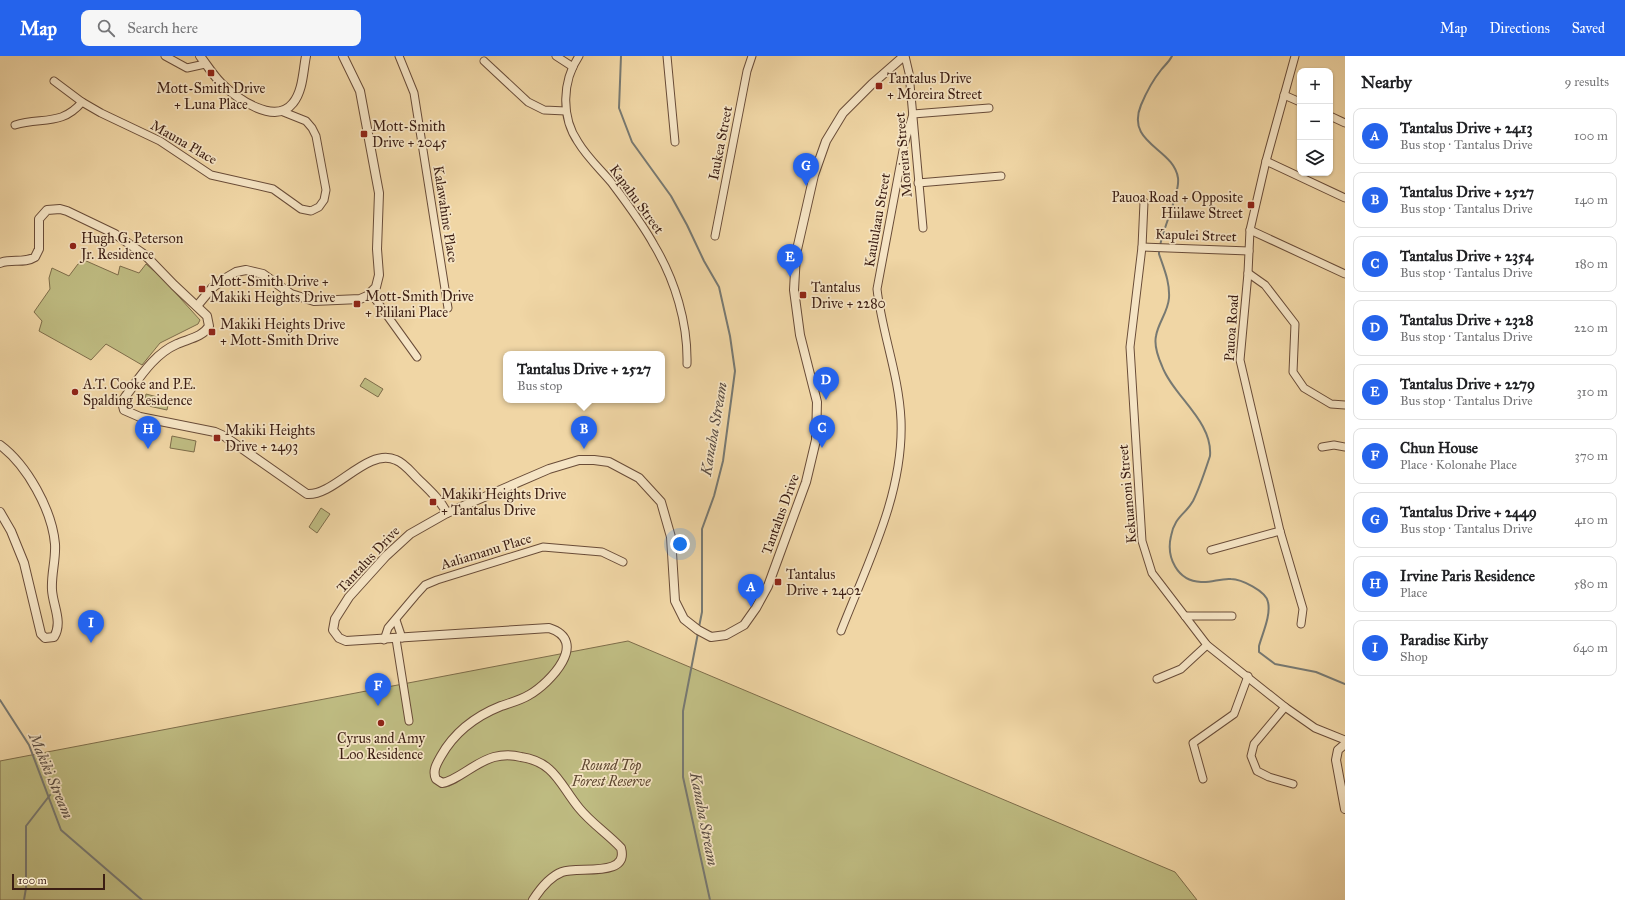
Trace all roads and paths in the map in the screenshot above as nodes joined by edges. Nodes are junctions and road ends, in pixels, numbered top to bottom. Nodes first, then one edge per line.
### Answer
1 (164, 56) edge
2 (200, 56) edge
3 (306, 56) edge
4 (343, 56) edge
5 (399, 56) edge
6 (556, 56) edge
7 (579, 56) edge
8 (667, 56) edge
9 (752, 56) edge
10 (904, 56) edge
11 (1295, 56) edge
12 (484, 61) dead end
13 (205, 64) junction
14 (573, 66) junction
15 (54, 81) dead end
16 (1284, 95) junction
17 (1297, 101) edge
18 (82, 102) junction
19 (989, 108) dead end
20 (281, 111) junction
21 (566, 111) junction
22 (913, 114) junction
23 (1333, 117) edge
24 (1345, 123) edge
25 (15, 125) dead end
26 (675, 142) dead end
27 (1266, 161) junction
28 (1001, 176) dead end
29 (918, 183) junction
30 (1345, 198) edge
31 (1144, 202) dead end
32 (923, 228) dead end
33 (1250, 230) junction
34 (715, 236) dead end
35 (1142, 247) junction
36 (1248, 251) junction
37 (0, 263) edge
38 (1248, 273) junction
39 (1345, 274) edge
40 (371, 293) junction
41 (197, 306) junction
42 (448, 308) dead end
43 (417, 357) dead end
44 (687, 364) dead end
45 (1345, 405) edge
46 (0, 445) edge
47 (1322, 447) dead end
48 (1345, 447) edge
49 (0, 512) edge
50 (447, 513) junction
51 (1280, 531) junction
52 (1211, 550) dead end
53 (623, 562) dead end
54 (1185, 616) junction
55 (1232, 616) dead end
56 (396, 620) junction
57 (1301, 624) dead end
58 (841, 631) dead end
59 (399, 638) junction
60 (384, 640) junction
61 (1207, 646) junction
62 (1248, 676) junction
63 (1157, 680) dead end
64 (1285, 707) junction
65 (409, 721) dead end
66 (1345, 740) edge
67 (1345, 744) edge
68 (1203, 779) dead end
69 (1293, 784) dead end
70 (1345, 809) edge
71 (533, 900) edge

1 - 13 street
2 - 13 street
3 - 20 street
4 - 40 street
5 - 42 street, Kalawahine Place
6 - 14 street
7 - 14 street, Kapahu Street
8 - 26 street
9 - 34 street, Iaukea Street
10 - 22 street, Moreira Street
10 - 50 street, Tantalus Drive
11 - 16 street, Pauoa Road
12 - 21 street
13 - 20 street
14 - 21 street, Kapahu Street
15 - 18 street, Mauna Place
16 - 17 street
16 - 27 street, Pauoa Road
18 - 20 street, Mauna Place
18 - 25 street
19 - 22 street
21 - 44 street, Kapahu Street
22 - 29 street, Moreira Street
22 - 58 street, Kaululaau Street
23 - 24 street
27 - 30 street
27 - 33 street, Pauoa Road
28 - 29 street
29 - 32 street, Moreira Street
31 - 35 street, Kekuanoni Street
33 - 36 street, Pauoa Road
33 - 39 street
35 - 36 street, Kapulei Street
35 - 54 street, Kekuanoni Street
36 - 38 street, Pauoa Road
37 - 41 street
38 - 45 street
38 - 51 street, Pauoa Road
40 - 41 street
40 - 43 street
41 - 50 street
46 - 49 street
47 - 48 street
50 - 60 street, Tantalus Drive
51 - 52 street
51 - 57 street, Pauoa Road
53 - 56 street, Aaliamanu Place
54 - 55 street
54 - 61 street, Kekuanoni Street
56 - 59 street
56 - 60 street, Aaliamanu Place
59 - 60 street, Tantalus Drive
59 - 65 street
59 - 71 street, Tantalus Drive
61 - 62 street, Kekuanoni Street
61 - 63 street
62 - 64 street, Kekuanoni Street
62 - 68 street
64 - 66 street, Kekuanoni Street
64 - 69 street
67 - 70 street

